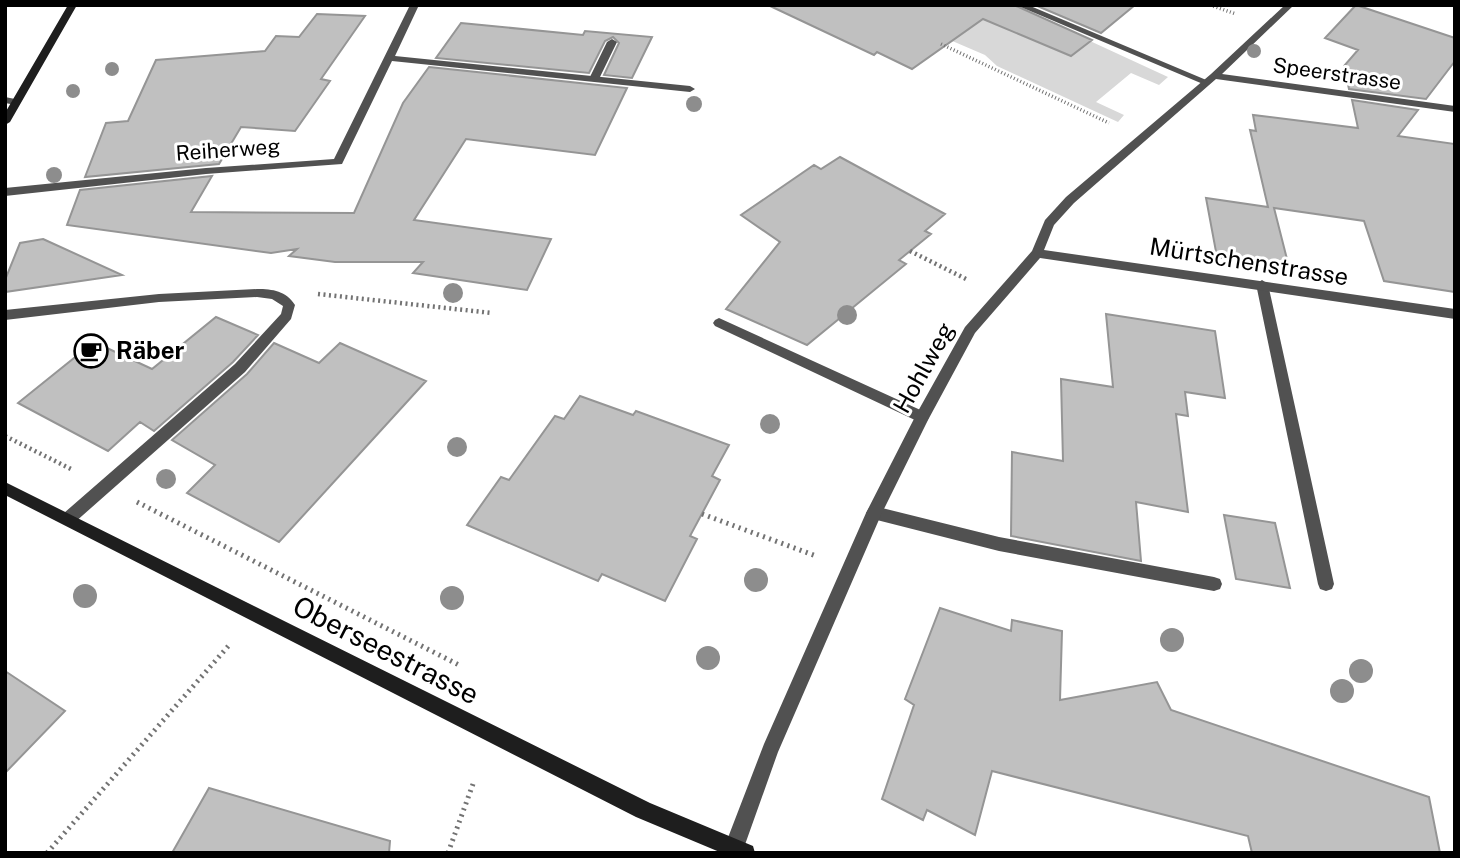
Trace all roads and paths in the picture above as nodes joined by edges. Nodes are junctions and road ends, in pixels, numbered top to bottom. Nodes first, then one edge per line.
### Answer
1 (73, 5) edge
2 (415, 5) edge
3 (1020, 5) edge
4 (1210, 5) edge
5 (1290, 5) edge
6 (1247, 18) dead end
7 (612, 42) dead end
8 (941, 44) dead end
9 (388, 58) junction
10 (594, 79) junction
11 (1210, 79) junction
12 (690, 89) dead end
13 (11, 101) edge
14 (1455, 109) edge
15 (5, 122) edge
16 (1141, 137) junction
17 (5, 192) edge
18 (910, 251) dead end
19 (1037, 253) junction
20 (1262, 285) junction
21 (998, 295) junction
22 (284, 298) junction
23 (492, 313) dead end
24 (1455, 314) edge
25 (5, 315) edge
26 (719, 323) dead end
27 (922, 417) junction
28 (5, 436) edge
29 (105, 486) junction
30 (5, 488) edge
31 (874, 513) junction
32 (702, 514) dead end
33 (69, 518) junction
34 (849, 569) junction
35 (1214, 584) dead end
36 (1326, 584) dead end
37 (256, 613) junction
38 (459, 665) dead end
39 (473, 784) dead end
40 (740, 851) edge
41 (47, 853) edge
42 (448, 853) edge

1 - 13 street
2 - 9 street, Reiherweg
3 - 11 street, Speerstrasse
4 - 6 path
5 - 11 street, Hohlweg
7 - 10 street
8 - 16 path
9 - 10 street
9 - 17 street, Reiherweg
10 - 12 street
11 - 14 street, Speerstrasse
11 - 16 street, Hohlweg
13 - 15 street
16 - 19 street, Hohlweg
18 - 21 path
19 - 20 street, Mürtschenstrasse
19 - 21 street, Hohlweg
20 - 24 street, Mürtschenstrasse
20 - 36 street
21 - 27 street, Hohlweg
22 - 23 path
22 - 25 street
22 - 29 street
26 - 27 street
27 - 31 street, Hohlweg
28 - 29 path
29 - 33 street
29 - 38 path
30 - 33 street, Oberseestrasse
31 - 34 street, Hohlweg
31 - 35 street
32 - 34 path
33 - 37 street, Oberseestrasse
34 - 40 street, Hohlweg
37 - 40 street, Oberseestrasse
37 - 41 path
39 - 42 path

